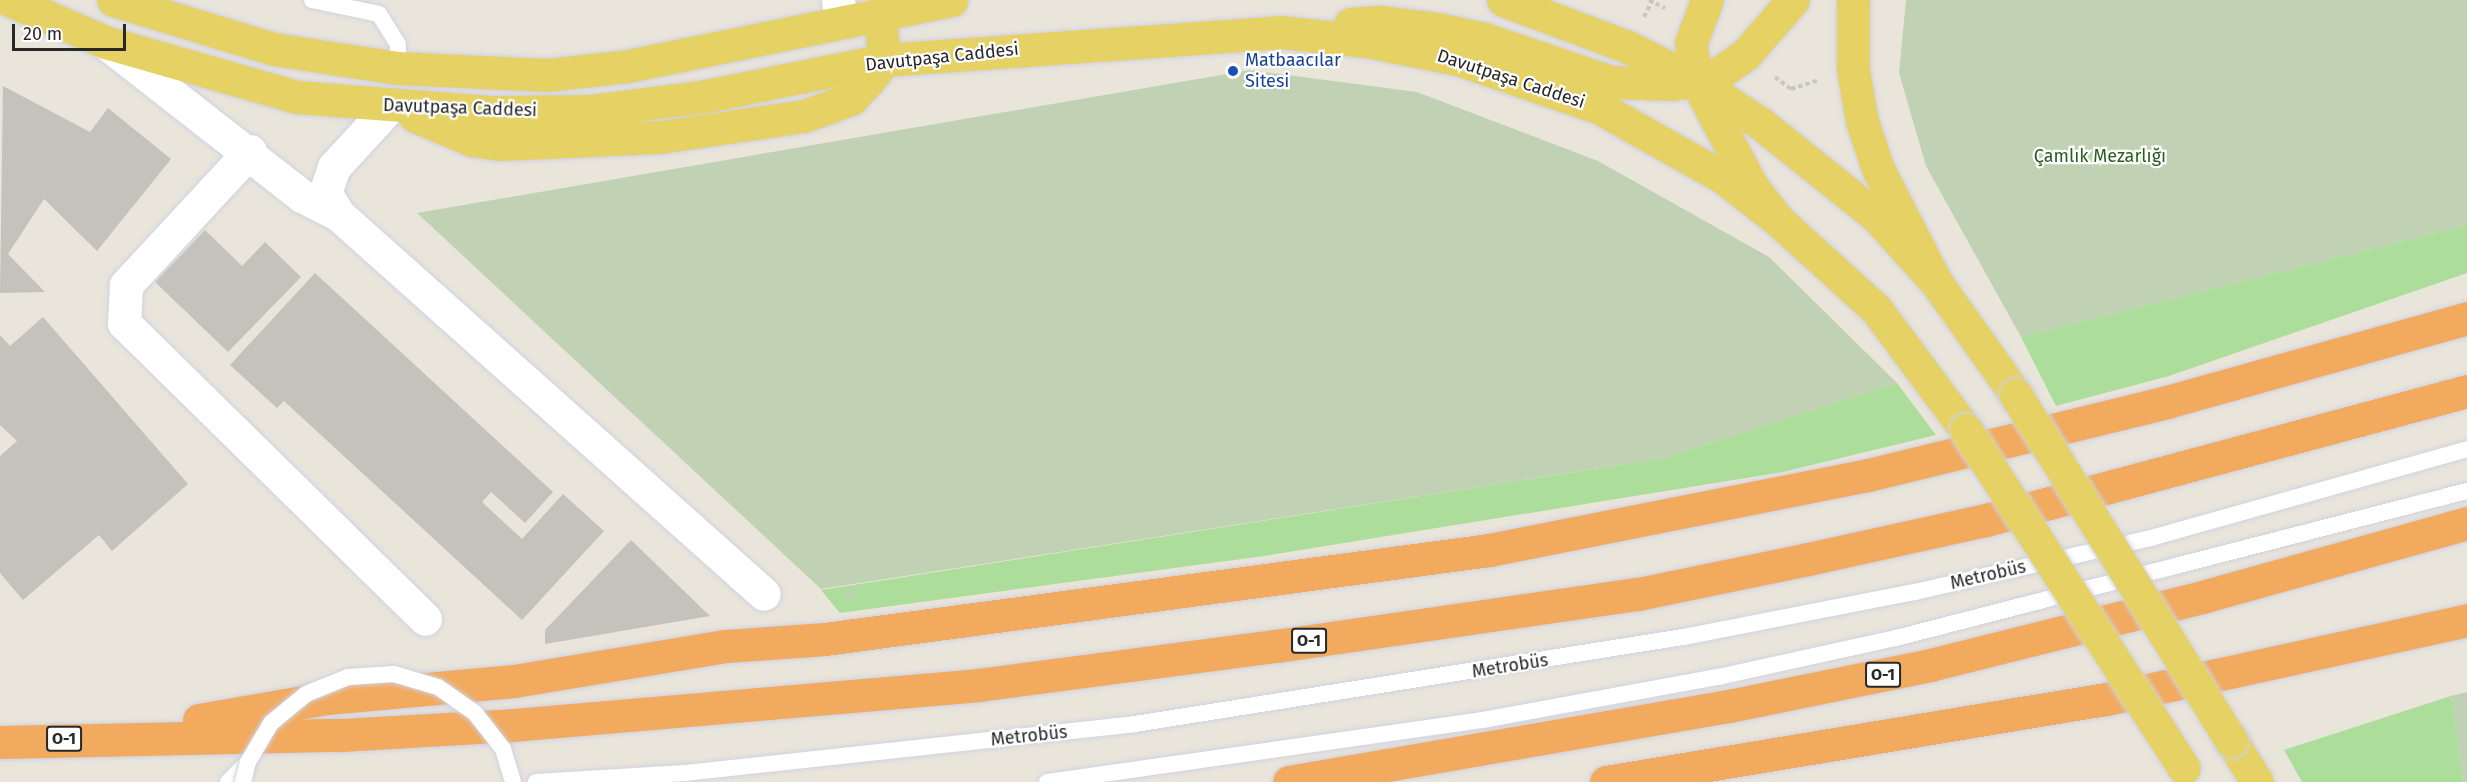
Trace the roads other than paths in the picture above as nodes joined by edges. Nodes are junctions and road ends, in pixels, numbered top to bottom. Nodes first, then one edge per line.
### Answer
1 (9, 0) edge
2 (113, 0) edge
3 (312, 0) edge
4 (951, 0) edge
5 (1503, 0) edge
6 (1707, 0) edge
7 (1793, 0) edge
8 (1853, 0) edge
9 (879, 7) edge
10 (840, 10) edge
11 (1280, 32) junction
12 (105, 42) junction
13 (884, 60) junction
14 (397, 68) junction
15 (848, 68) junction
16 (1696, 81) junction
17 (390, 106) junction
18 (250, 151) junction
19 (339, 215) junction
20 (1779, 221) junction
21 (1936, 282) junction
22 (2467, 318) edge
23 (2467, 391) edge
24 (2467, 449) edge
25 (2467, 491) edge
26 (2467, 523) edge
27 (764, 594) dead end
28 (425, 619) dead end
29 (2467, 620) edge
30 (128, 736) junction
31 (0, 742) edge
32 (248, 762) junction
33 (2188, 775) edge
34 (228, 782) edge
35 (243, 782) edge
36 (513, 782) edge
37 (536, 782) edge
38 (1047, 782) edge
39 (1289, 782) edge
40 (1606, 782) edge
41 (2257, 782) edge

1 - 12 main road, Davutpaşa Caddesi
2 - 14 main road, Davutpaşa Caddesi
3 - 14 lane
4 - 9 main road, Davutpaşa Caddesi
5 - 16 main road
6 - 16 main road
7 - 16 main road
8 - 21 main road
9 - 10 main road, Davutpaşa Caddesi
9 - 13 main road
10 - 14 main road, Davutpaşa Caddesi
10 - 15 main road
11 - 13 main road, Davutpaşa Caddesi
11 - 16 main road
11 - 20 main road, Davutpaşa Caddesi
12 - 17 main road, Davutpaşa Caddesi
12 - 18 street
13 - 15 main road, Davutpaşa Caddesi
13 - 17 main road
15 - 17 main road, Davutpaşa Caddesi
16 - 20 main road
16 - 21 main road
17 - 19 street
18 - 19 street
18 - 28 street
19 - 27 street
20 - 33 main road, bridge
21 - 41 main road, bridge
22 - 30 highway
23 - 30 highway, O-1
24 - 37 lane, Metrobüs
25 - 38 lane, Metrobüs
26 - 39 highway, O-1
29 - 40 highway
30 - 31 highway, O-1
32 - 34 lane
32 - 35 lane, bridge
32 - 36 lane, bridge

